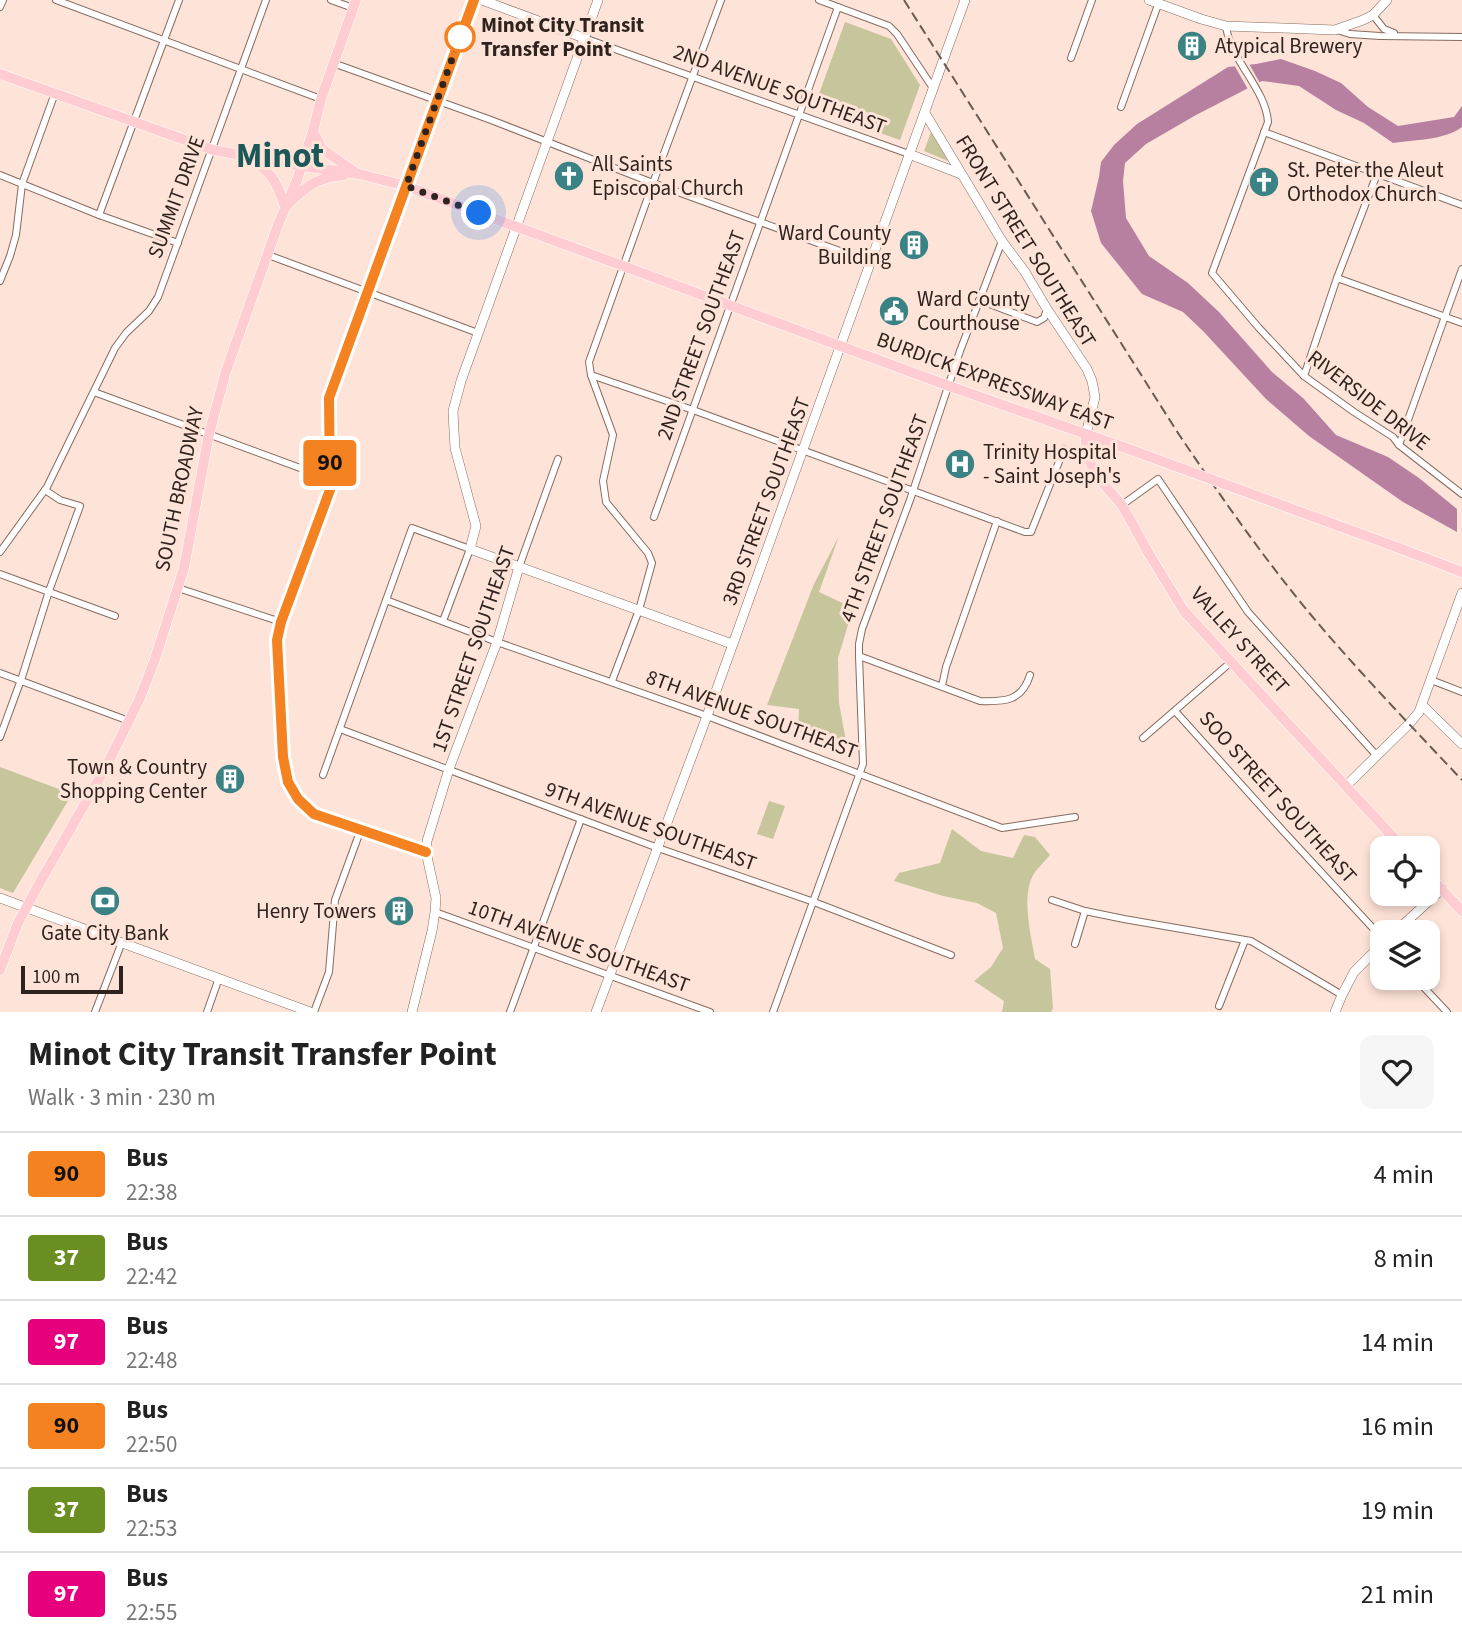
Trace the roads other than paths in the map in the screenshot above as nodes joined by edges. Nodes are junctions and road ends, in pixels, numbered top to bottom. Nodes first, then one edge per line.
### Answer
1 (3, 0) edge
2 (56, 0) edge
3 (179, 0) edge
4 (266, 0) edge
5 (331, 0) edge
6 (474, 0) edge
7 (482, 0) edge
8 (598, 0) edge
9 (721, 0) edge
10 (819, 0) edge
11 (965, 0) edge
12 (1092, 0) edge
13 (1388, 0) edge
14 (1156, 1) edge
15 (355, 4) edge
16 (0, 7) edge
17 (838, 7) junction
18 (1373, 15) junction
19 (1226, 26) junction
20 (1335, 30) junction
21 (1403, 35) junction
22 (1462, 37) edge
23 (584, 38) junction
24 (164, 40) junction
25 (1071, 58) dead end
26 (333, 63) junction
27 (241, 69) junction
28 (0, 74) edge
29 (693, 76) junction
30 (933, 88) junction
31 (55, 93) junction
32 (321, 99) junction
33 (438, 101) junction
34 (1121, 107) dead end
35 (925, 113) junction
36 (799, 115) junction
37 (134, 123) junction
38 (313, 131) junction
39 (1264, 132) junction
40 (547, 141) junction
41 (213, 150) junction
42 (909, 154) junction
43 (238, 155) junction
44 (302, 166) junction
45 (359, 174) junction
46 (1377, 174) junction
47 (0, 175) edge
48 (963, 175) junction
49 (653, 183) junction
50 (22, 184) junction
51 (406, 186) junction
52 (1462, 205) edge
53 (285, 207) junction
54 (99, 215) junction
55 (761, 222) junction
56 (516, 227) junction
57 (1002, 241) junction
58 (178, 243) junction
59 (268, 254) junction
60 (870, 262) junction
61 (624, 267) junction
62 (1462, 269) edge
63 (1337, 278) junction
64 (0, 281) edge
65 (368, 293) junction
66 (979, 300) junction
67 (729, 306) junction
68 (1047, 309) junction
69 (1445, 317) junction
70 (1462, 323) edge
71 (478, 333) junction
72 (840, 346) junction
73 (591, 375) junction
74 (1304, 376) junction
75 (949, 386) junction
76 (94, 392) junction
77 (693, 410) junction
78 (209, 434) junction
79 (1086, 434) junction
80 (1399, 445) junction
81 (1063, 449) dead end
82 (802, 451) junction
83 (558, 459) dead end
84 (330, 479) junction
85 (45, 490) junction
86 (914, 491) junction
87 (1462, 494) edge
88 (1122, 505) junction
89 (654, 517) dead end
90 (997, 522) junction
91 (470, 549) junction
92 (0, 551) edge
93 (519, 567) junction
94 (1462, 572) edge
95 (0, 574) edge
96 (178, 587) junction
97 (49, 591) junction
98 (1462, 593) edge
99 (386, 600) junction
100 (639, 610) junction
101 (115, 616) dead end
102 (443, 621) junction
103 (281, 622) junction
104 (497, 642) junction
105 (732, 644) junction
106 (859, 656) junction
107 (1231, 662) junction
108 (0, 673) edge
109 (1030, 675) dead end
110 (1431, 680) junction
111 (21, 681) junction
112 (612, 681) junction
113 (942, 686) junction
114 (1462, 692) edge
115 (1422, 705) junction
116 (1175, 711) junction
117 (707, 716) junction
118 (128, 721) junction
119 (340, 729) junction
120 (0, 737) edge
121 (1143, 738) dead end
122 (1462, 744) edge
123 (1377, 756) junction
124 (449, 769) junction
125 (861, 773) junction
126 (323, 775) dead end
127 (1346, 786) junction
128 (1075, 817) dead end
129 (581, 819) junction
130 (361, 830) junction
131 (1392, 836) edge
132 (658, 848) junction
133 (426, 852) junction
134 (1442, 889) joint
135 (0, 898) edge
136 (1052, 900) dead end
137 (814, 902) junction
138 (27, 907) junction
139 (1085, 911) junction
140 (1462, 911) edge
141 (435, 912) junction
142 (1408, 920) edge
143 (1370, 928) edge
144 (1245, 940) junction
145 (122, 942) junction
146 (1075, 944) dead end
147 (534, 948) junction
148 (1370, 954) edge
149 (951, 955) dead end
150 (0, 970) edge
151 (610, 976) junction
152 (219, 978) junction
153 (1426, 990) edge
154 (1342, 995) junction
155 (1219, 1006) dead end
156 (96, 1012) edge
157 (207, 1012) edge
158 (312, 1012) edge
159 (412, 1012) edge
160 (510, 1012) edge
161 (596, 1012) edge
162 (710, 1012) edge
163 (773, 1012) edge
164 (1335, 1012) edge
165 (1447, 1012) edge

1 - 16 street
2 - 24 street
3 - 24 street
4 - 27 street, SUMMIT DRIVE
5 - 15 street
6 - 33 street
7 - 23 street
8 - 23 street
9 - 29 street
10 - 17 street
11 - 30 street, 3RD STREET SOUTHEAST
12 - 25 street
13 - 18 street
14 - 19 street
14 - 34 street
15 - 26 main road, SOUTH BROADWAY
17 - 30 street
17 - 36 street, 2ND STREET SOUTHEAST
18 - 20 street
18 - 21 street
19 - 20 street
19 - 39 street
20 - 21 street
21 - 22 street
23 - 29 street, 2ND AVENUE SOUTHEAST
23 - 40 street
24 - 27 street
24 - 37 street
26 - 32 main road, SOUTH BROADWAY
26 - 33 street
27 - 32 street
27 - 41 street, SUMMIT DRIVE
28 - 31 main road
29 - 36 street, 2ND AVENUE SOUTHEAST
29 - 49 street
30 - 35 street, 3RD STREET SOUTHEAST
31 - 37 main road
31 - 50 street
32 - 38 main road, SOUTH BROADWAY
33 - 40 street
33 - 51 street
35 - 42 street, 3RD STREET SOUTHEAST
35 - 48 street, FRONT STREET SOUTHEAST
36 - 42 street, 2ND AVENUE SOUTHEAST
36 - 55 street, 2ND STREET SOUTHEAST
37 - 41 main road
37 - 54 street
38 - 44 main road, SOUTH BROADWAY
38 - 45 main road
39 - 46 street
39 - 74 street, RIVERSIDE DRIVE
40 - 49 street
40 - 56 street
41 - 43 main road
41 - 58 street, SUMMIT DRIVE
42 - 48 street, 2ND AVENUE SOUTHEAST
42 - 60 street, 3RD STREET SOUTHEAST
43 - 44 main road
43 - 53 main road
44 - 45 main road
44 - 53 main road, SOUTH BROADWAY
45 - 51 main road, BURDICK EXPRESSWAY EAST
45 - 53 main road
46 - 52 street
46 - 63 street
47 - 50 street
48 - 57 street, FRONT STREET SOUTHEAST
49 - 55 street
49 - 61 street
50 - 54 street
50 - 64 street
51 - 56 main road, BURDICK EXPRESSWAY EAST
51 - 65 street
53 - 59 main road, SOUTH BROADWAY
54 - 58 street
55 - 60 street
55 - 67 street, 2ND STREET SOUTHEAST
56 - 61 main road, BURDICK EXPRESSWAY EAST
56 - 71 street
57 - 66 street, 4TH STREET SOUTHEAST
57 - 68 street, FRONT STREET SOUTHEAST
58 - 76 street, SUMMIT DRIVE
59 - 65 street
59 - 78 main road, SOUTH BROADWAY
60 - 72 street, 3RD STREET SOUTHEAST
61 - 67 main road, BURDICK EXPRESSWAY EAST
61 - 73 street
62 - 69 street
63 - 69 street
63 - 74 street
65 - 71 street
65 - 84 street
66 - 68 street
66 - 75 street, 4TH STREET SOUTHEAST
67 - 72 main road, BURDICK EXPRESSWAY EAST
67 - 77 street, 2ND STREET SOUTHEAST
68 - 79 street, FRONT STREET SOUTHEAST
69 - 70 street
69 - 80 street
71 - 91 street
72 - 75 main road, BURDICK EXPRESSWAY EAST
72 - 82 street, 3RD STREET SOUTHEAST
73 - 77 street
73 - 100 street
74 - 80 street, RIVERSIDE DRIVE
75 - 79 main road, BURDICK EXPRESSWAY EAST
75 - 86 street, 4TH STREET SOUTHEAST
76 - 78 street
76 - 85 street, SUMMIT DRIVE
77 - 82 street
77 - 89 street, 2ND STREET SOUTHEAST
78 - 84 street
78 - 96 main road, SOUTH BROADWAY
79 - 88 main road, VALLEY STREET
79 - 94 main road, BURDICK EXPRESSWAY EAST, bridge
80 - 87 street, RIVERSIDE DRIVE
81 - 90 street
82 - 86 street
82 - 105 street, 3RD STREET SOUTHEAST
83 - 93 street, 1ST STREET SOUTHEAST
84 - 103 street
85 - 92 street, SUMMIT DRIVE
85 - 97 street
86 - 90 street
86 - 106 street, 4TH STREET SOUTHEAST
88 - 107 main road, VALLEY STREET
88 - 123 street
90 - 113 street
91 - 93 street
91 - 99 street
91 - 102 street
93 - 100 street
93 - 104 street, 1ST STREET SOUTHEAST
95 - 97 street
96 - 103 street
96 - 118 main road, SOUTH BROADWAY
97 - 101 street
97 - 111 street
98 - 110 street
99 - 102 street, 8TH AVENUE SOUTHEAST
99 - 119 street
100 - 105 street
100 - 112 street
102 - 104 street, 8TH AVENUE SOUTHEAST
103 - 130 street
104 - 112 street, 8TH AVENUE SOUTHEAST
104 - 124 street, 1ST STREET SOUTHEAST
105 - 117 street, 3RD STREET SOUTHEAST
106 - 113 street
106 - 125 street, 4TH STREET SOUTHEAST
107 - 116 street
107 - 127 main road, VALLEY STREET
108 - 111 street
109 - 113 street
110 - 114 street
110 - 115 street
111 - 118 street
111 - 120 street
112 - 117 street, 8TH AVENUE SOUTHEAST
115 - 122 street
115 - 123 street
116 - 121 street
116 - 143 street, SOO STREET SOUTHEAST
117 - 125 street, 8TH AVENUE SOUTHEAST
117 - 132 street, 3RD STREET SOUTHEAST
118 - 138 main road, SOUTH BROADWAY
119 - 124 street, 9TH AVENUE SOUTHEAST
119 - 126 street
123 - 127 street
124 - 129 street, 9TH AVENUE SOUTHEAST
124 - 133 street, 1ST STREET SOUTHEAST
125 - 128 street, 8TH AVENUE SOUTHEAST
125 - 137 street, 4TH STREET SOUTHEAST
127 - 131 main road, VALLEY STREET
129 - 132 street, 9TH AVENUE SOUTHEAST
129 - 147 street
130 - 133 street
130 - 158 street
132 - 137 street, 9TH AVENUE SOUTHEAST
132 - 151 street, 3RD STREET SOUTHEAST
133 - 141 street
134 - 140 main road
134 - 142 street
135 - 138 street
136 - 139 street
137 - 149 street, 9TH AVENUE SOUTHEAST
137 - 163 street, 4TH STREET SOUTHEAST
138 - 145 street
138 - 150 main road, SOUTH BROADWAY
139 - 144 street
139 - 146 street
141 - 147 street, 10TH AVENUE SOUTHEAST
141 - 159 street
144 - 154 street
144 - 155 street
145 - 152 street
145 - 156 street
147 - 151 street, 10TH AVENUE SOUTHEAST
147 - 160 street
148 - 154 street
151 - 161 street, 3RD STREET SOUTHEAST
151 - 162 street, 10TH AVENUE SOUTHEAST
152 - 157 street
152 - 158 street
153 - 165 street
154 - 164 street

